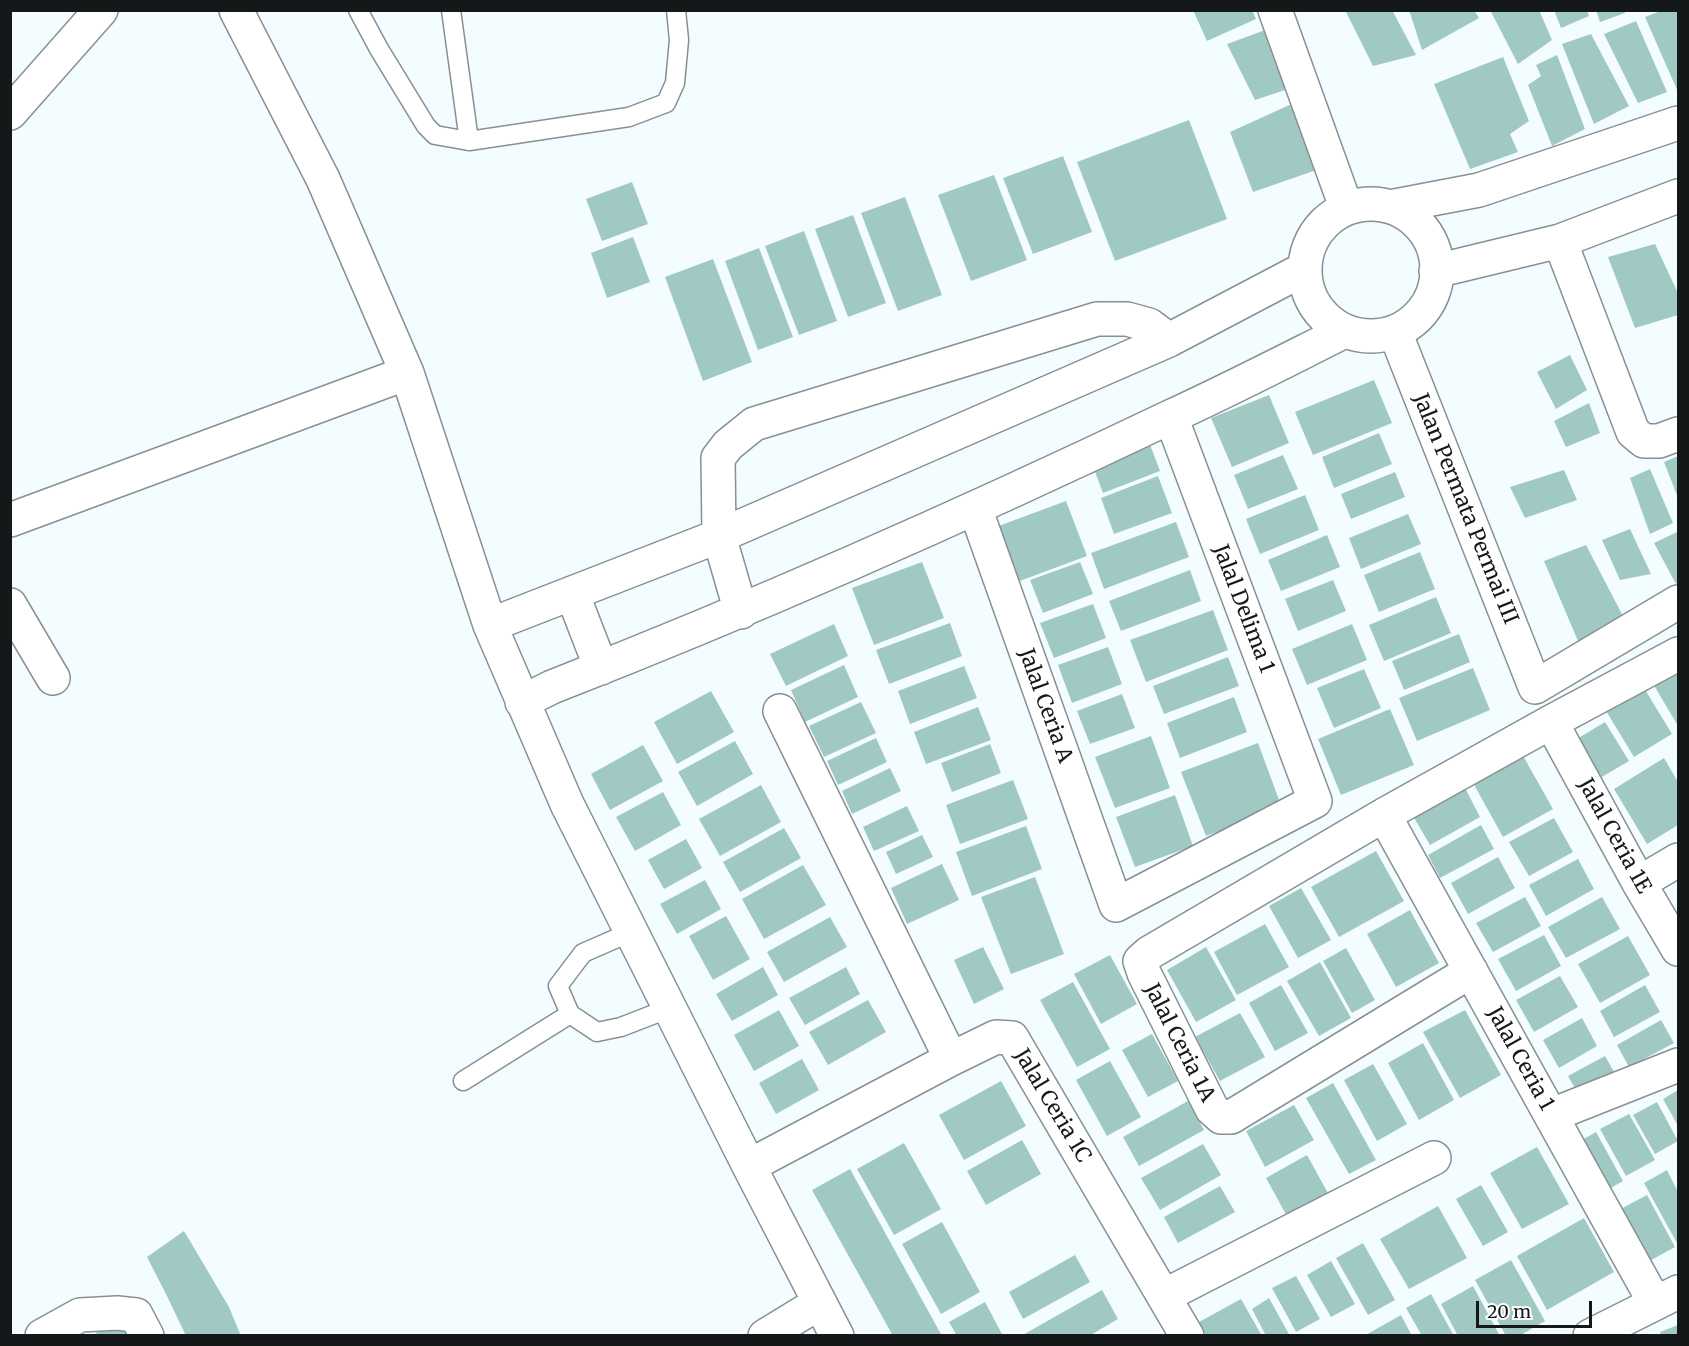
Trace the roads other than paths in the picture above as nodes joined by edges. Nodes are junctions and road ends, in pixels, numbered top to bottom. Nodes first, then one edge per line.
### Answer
1 (100, 10) edge
2 (236, 10) edge
3 (358, 10) edge
4 (451, 10) edge
5 (676, 10) edge
6 (1275, 10) edge
7 (10, 113) edge
8 (1678, 123) edge
9 (469, 141) junction
10 (1678, 196) edge
11 (1395, 206) junction
12 (1346, 207) junction
13 (1560, 241) junction
14 (1304, 268) junction
15 (1436, 271) junction
16 (1345, 331) junction
17 (1395, 332) junction
18 (1168, 340) junction
19 (407, 373) junction
20 (1171, 417) junction
21 (1678, 434) edge
22 (975, 508) junction
23 (10, 520) edge
24 (719, 536) junction
25 (572, 593) junction
26 (1678, 602) edge
27 (10, 605) edge
28 (741, 612) junction
29 (490, 625) junction
30 (1678, 654) edge
31 (601, 668) junction
32 (53, 678) dead end
33 (522, 702) junction
34 (780, 711) dead end
35 (1551, 722) junction
36 (1384, 815) junction
37 (1678, 860) edge
38 (1639, 883) junction
39 (1116, 905) joint
40 (631, 932) junction
41 (1678, 949) edge
42 (1471, 971) junction
43 (670, 1008) junction
44 (570, 1014) junction
45 (951, 1059) junction
46 (1678, 1065) edge
47 (463, 1081) dead end
48 (1552, 1115) junction
49 (1434, 1158) dead end
50 (749, 1166) junction
51 (1164, 1296) junction
52 (1667, 1297) edge
53 (819, 1303) junction
54 (42, 1335) edge
55 (147, 1335) edge
56 (765, 1335) edge
57 (837, 1335) edge
58 (1187, 1335) edge
59 (1590, 1335) edge

1 - 7 street
2 - 19 street
3 - 9 lane
4 - 9 lane
5 - 9 lane
6 - 12 street
8 - 11 street
10 - 13 street
11 - 12 street
11 - 15 street
12 - 14 street
13 - 15 street
13 - 21 street
14 - 16 street
14 - 18 street
15 - 17 street
16 - 17 street
16 - 20 street
17 - 26 street, Jalan Permata Permai III
18 - 24 street
18 - 24 street
19 - 23 street
19 - 29 street
20 - 22 street
20 - 39 street, Jalal Delima 1
22 - 28 street
22 - 39 street, Jalal Ceria A
24 - 25 street
24 - 28 street
25 - 29 street
25 - 31 street
27 - 32 street
28 - 31 street
29 - 33 street
30 - 35 street
31 - 33 street
33 - 40 street
34 - 45 street
35 - 36 street
35 - 38 street, Jalal Ceria 1E
36 - 42 street, Jalal Ceria 1
36 - 42 street, Jalal Ceria 1A
37 - 38 street
38 - 41 street, Jalal Ceria 1E
40 - 43 street
40 - 44 lane
42 - 48 street, Jalal Ceria 1
43 - 44 lane
43 - 50 street
44 - 47 lane
45 - 50 street, Jalal Ceria 1C
45 - 51 street, Jalal Ceria 1C
46 - 48 street
48 - 52 street, Jalal Ceria 1
49 - 51 street
50 - 53 street
51 - 58 street, Jalal Ceria 1C
52 - 59 street
53 - 56 street
53 - 57 street
54 - 55 street

